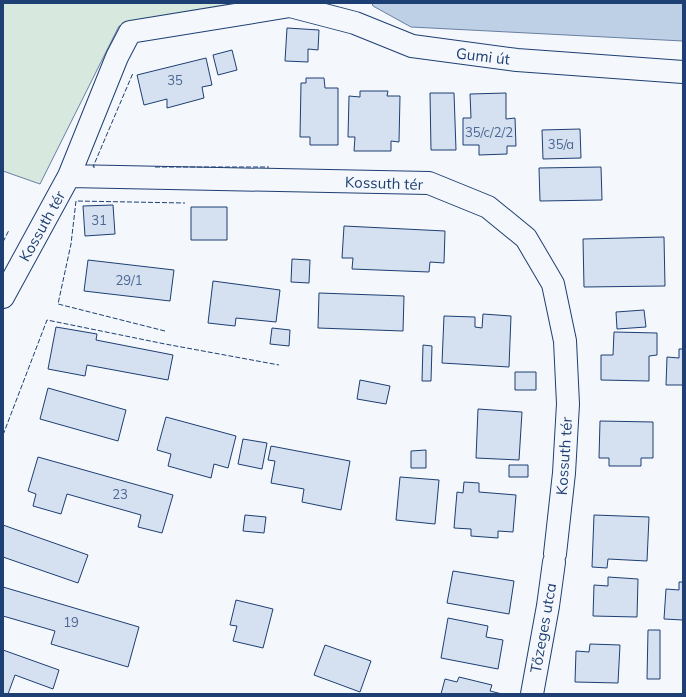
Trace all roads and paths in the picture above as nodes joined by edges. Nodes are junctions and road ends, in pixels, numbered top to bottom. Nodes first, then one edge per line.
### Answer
1 (290, 6) joint
2 (683, 72) edge
3 (69, 176) junction
4 (3, 297) edge
5 (555, 558) joint
6 (532, 694) edge

1 - 2 street, Gumi út
1 - 3 street, Kossuth tér
3 - 4 street, Kossuth tér
3 - 5 street, Kossuth tér
5 - 6 street, Tőzeges utca

